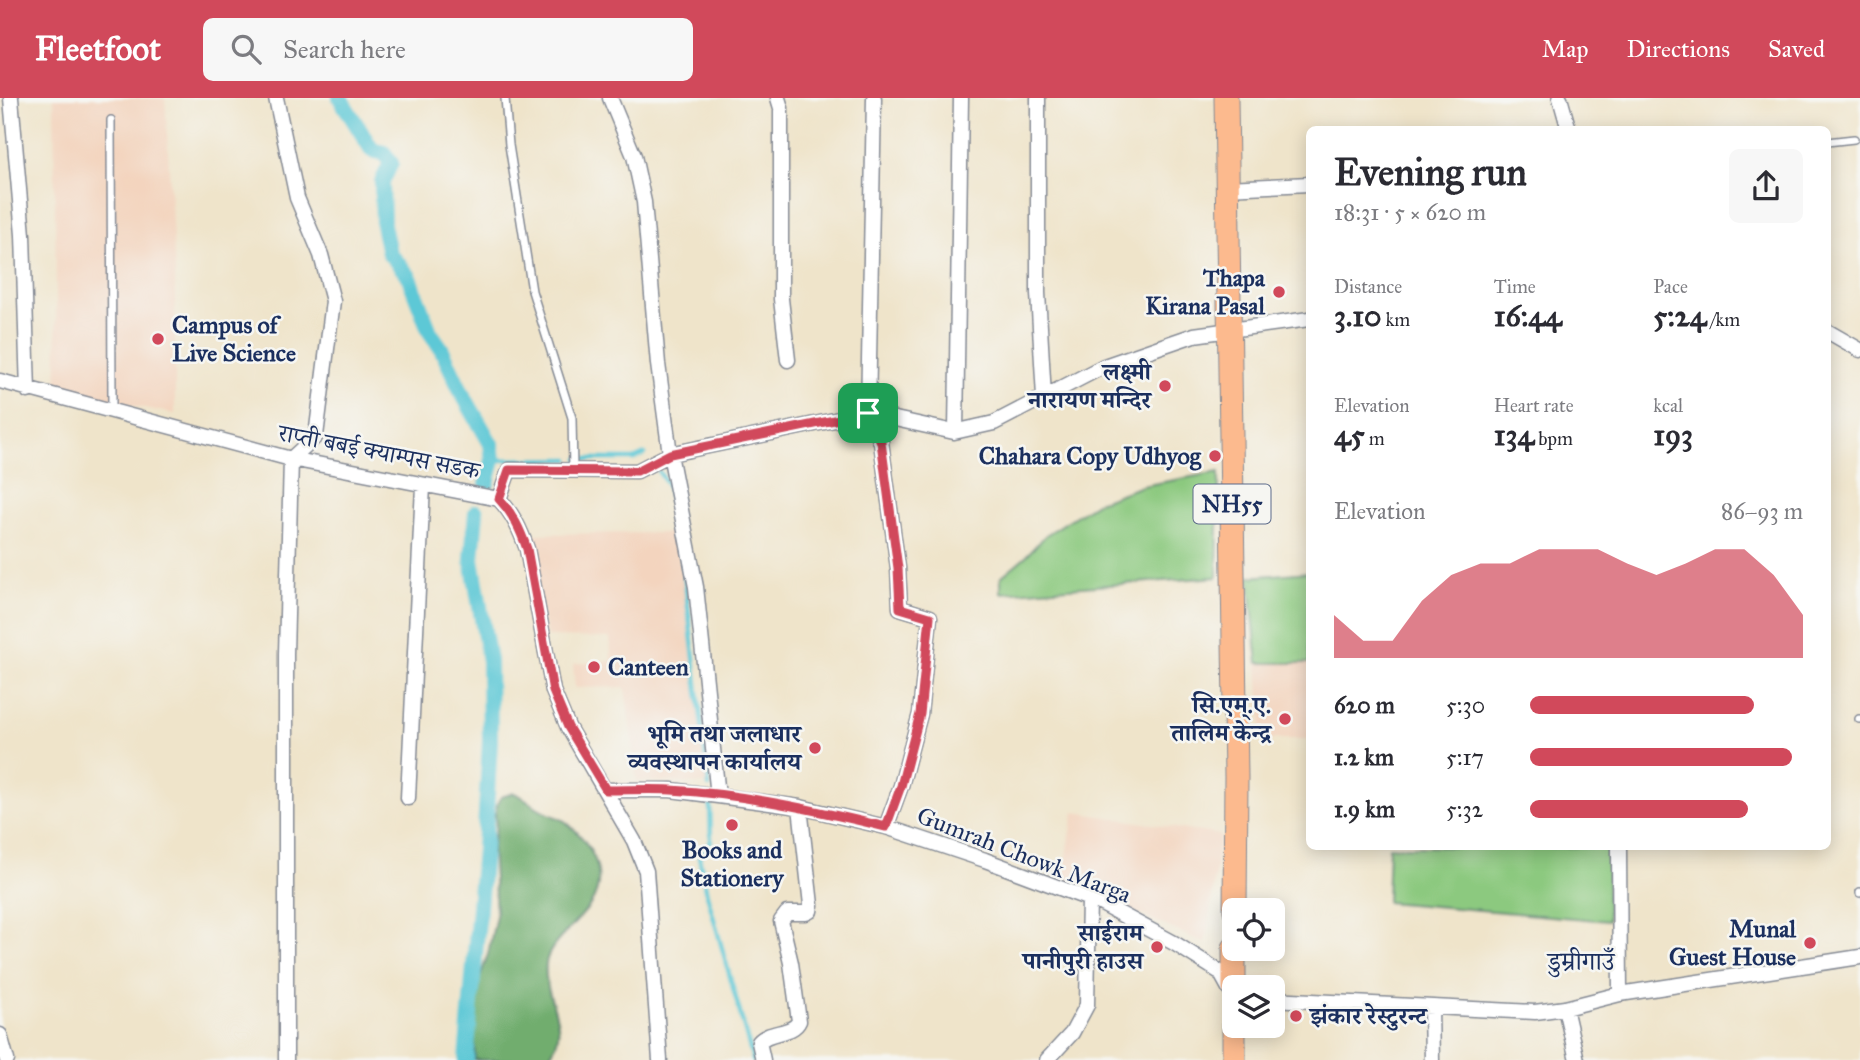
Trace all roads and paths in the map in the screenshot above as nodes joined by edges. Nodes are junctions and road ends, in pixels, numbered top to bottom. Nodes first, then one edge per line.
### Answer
1 (11, 98) edge
2 (276, 98) edge
3 (505, 98) edge
4 (610, 98) edge
5 (778, 98) edge
6 (874, 98) edge
7 (961, 98) edge
8 (1038, 98) edge
9 (1226, 98) edge
10 (1560, 98) edge
11 (111, 120) dead end
12 (1568, 126) edge
13 (1854, 139) dead end
14 (1831, 142) edge
15 (1306, 184) edge
16 (1226, 188) junction
17 (1306, 319) edge
18 (1230, 329) junction
19 (1831, 333) edge
20 (1860, 350) edge
21 (788, 359) dead end
22 (0, 381) edge
23 (29, 391) junction
24 (1044, 397) junction
25 (112, 410) junction
26 (868, 413) junction
27 (956, 431) junction
28 (670, 454) junction
29 (291, 459) junction
30 (573, 470) junction
31 (423, 486) junction
32 (499, 499) junction
33 (606, 790) junction
34 (718, 796) junction
35 (408, 798) dead end
36 (800, 807) junction
37 (886, 827) junction
38 (1619, 850) edge
39 (1235, 898) edge
40 (1089, 899) junction
41 (1860, 957) edge
42 (1222, 975) edge
43 (1620, 993) junction
44 (1285, 1000) edge
45 (1431, 1008) junction
46 (1565, 1009) junction
47 (0, 1035) edge
48 (1234, 1038) edge
49 (7, 1060) edge
50 (286, 1060) edge
51 (660, 1060) edge
52 (763, 1060) edge
53 (1047, 1060) edge
54 (1234, 1060) edge
55 (1432, 1060) edge
56 (1577, 1060) edge

1 - 23 street
2 - 29 street
3 - 30 lane
4 - 28 street
5 - 21 street
6 - 26 street
7 - 27 street
8 - 24 street
9 - 16 main road, NH55
10 - 12 street
11 - 25 lane
13 - 14 lane
15 - 16 street
16 - 18 main road, NH55
17 - 18 street
18 - 24 street
18 - 39 main road, NH55
19 - 20 street
22 - 23 street, राप्ती बबई क्याम्पस सडक
23 - 25 street, राप्ती बबई क्याम्पस सडक
24 - 27 street
25 - 29 street, राप्ती बबई क्याम्पस सडक
26 - 27 street
26 - 28 street
26 - 37 street
28 - 30 street
28 - 34 street
29 - 31 street, राप्ती बबई क्याम्पस सडक
29 - 50 street
30 - 32 street
31 - 32 street, राप्ती बबई क्याम्पस सडक
31 - 35 street
32 - 33 street, राप्ती बबई क्याम्पस सडक
33 - 34 street, Gumrah Chowk Marga
33 - 51 street, राप्ती बबई क्याम्पस सडक
34 - 36 street, Gumrah Chowk Marga
36 - 37 street, Gumrah Chowk Marga
36 - 52 street
37 - 40 street, Gumrah Chowk Marga
38 - 43 street
40 - 42 street, Gumrah Chowk Marga
40 - 53 street
41 - 43 street
43 - 46 street
44 - 45 street
45 - 46 street
45 - 55 street
46 - 56 street
47 - 49 street
48 - 54 main road

